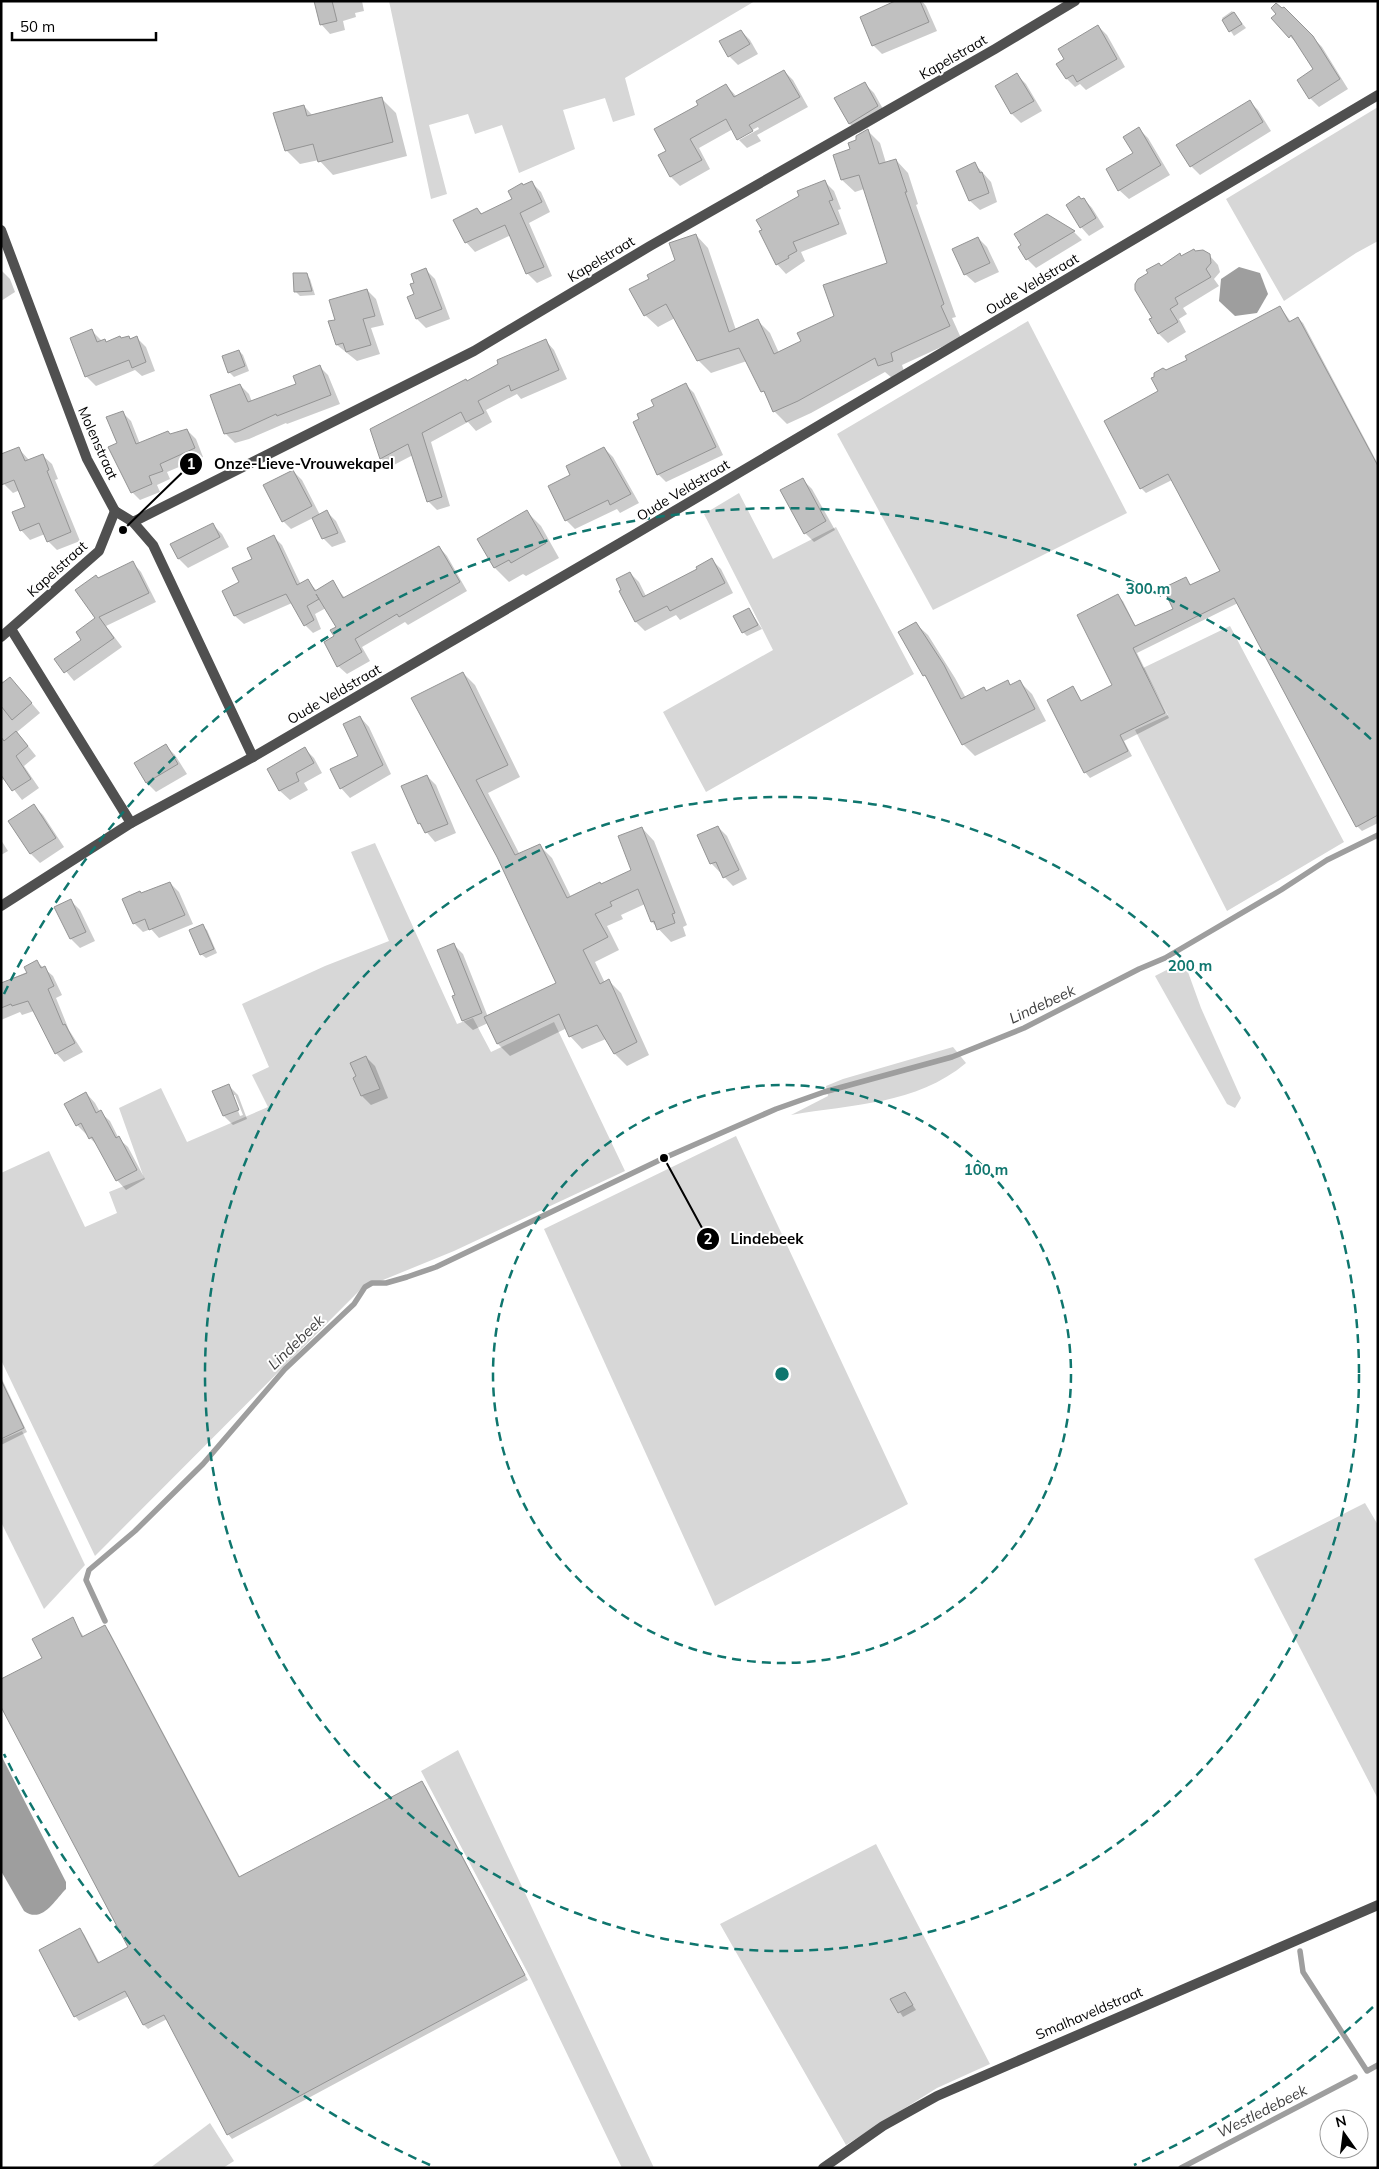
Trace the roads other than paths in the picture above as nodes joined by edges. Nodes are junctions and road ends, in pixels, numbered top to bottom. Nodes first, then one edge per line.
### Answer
1 (1075, 1) edge
2 (1378, 95) edge
3 (1, 230) edge
4 (115, 511) junction
5 (132, 522) junction
6 (11, 629) junction
7 (1, 637) edge
8 (253, 757) junction
9 (131, 823) junction
10 (1, 906) edge
11 (1378, 1904) edge
12 (823, 2168) edge

1 - 5 street, Kapelstraat
2 - 8 street, Oude Veldstraat
3 - 4 street, Molenstraat
4 - 5 street, Molenstraat
4 - 6 street, Kapelstraat
5 - 8 street, Molenstraat
6 - 7 street, Kapelstraat
6 - 9 street
8 - 9 street, Oude Veldstraat
9 - 10 street, Oude Veldstraat
11 - 12 street, Smalhaveldstraat

